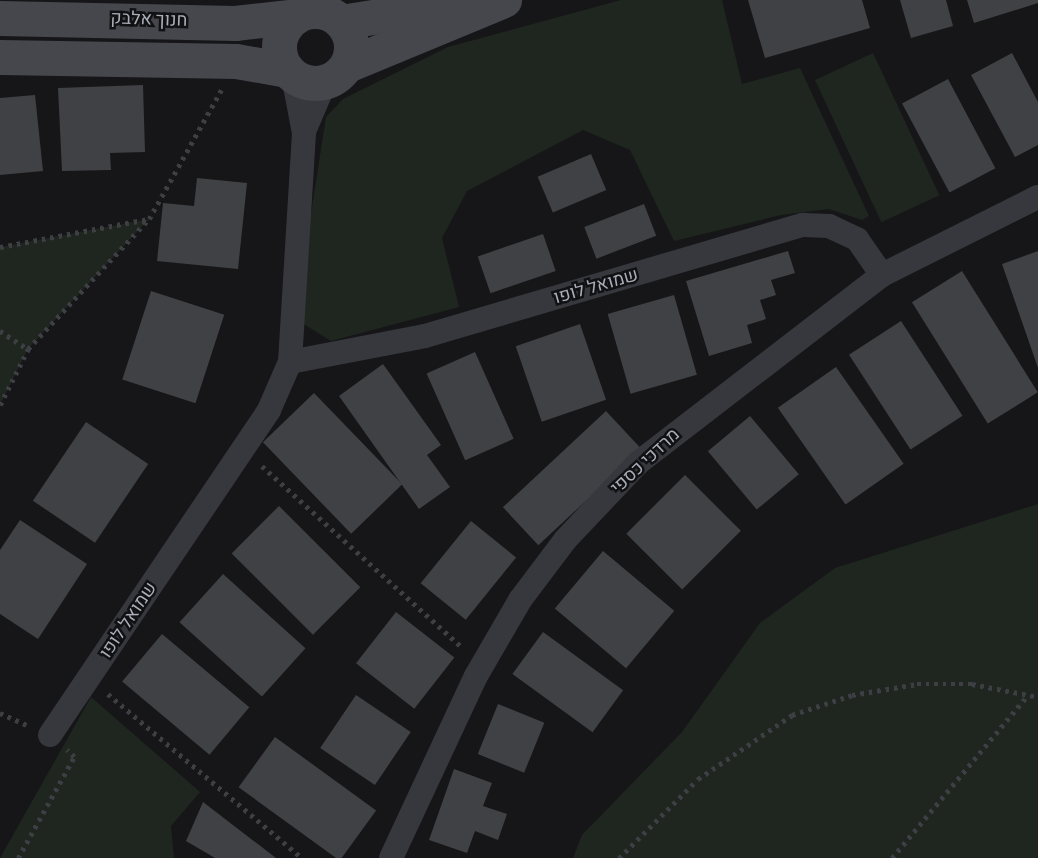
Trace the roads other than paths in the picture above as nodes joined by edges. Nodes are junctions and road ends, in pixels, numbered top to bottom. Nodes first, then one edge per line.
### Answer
1 (471, 0) edge
2 (504, 0) edge
3 (318, 12) edge
4 (0, 18) edge
5 (0, 57) edge
6 (313, 73) junction
7 (1038, 197) edge
8 (882, 275) junction
9 (290, 362) junction
10 (50, 735) road end
11 (391, 858) edge

1 - 3 street, חנוך אלבק
2 - 6 street
3 - 4 street, חנוך אלבק
3 - 6 street
3 - 6 street
5 - 6 street
6 - 9 street, שמואל לופו
7 - 8 street, מרדכי כספי
8 - 9 street, שמואל לופו
8 - 11 street, מרדכי כספי
9 - 10 street, שמואל לופו

